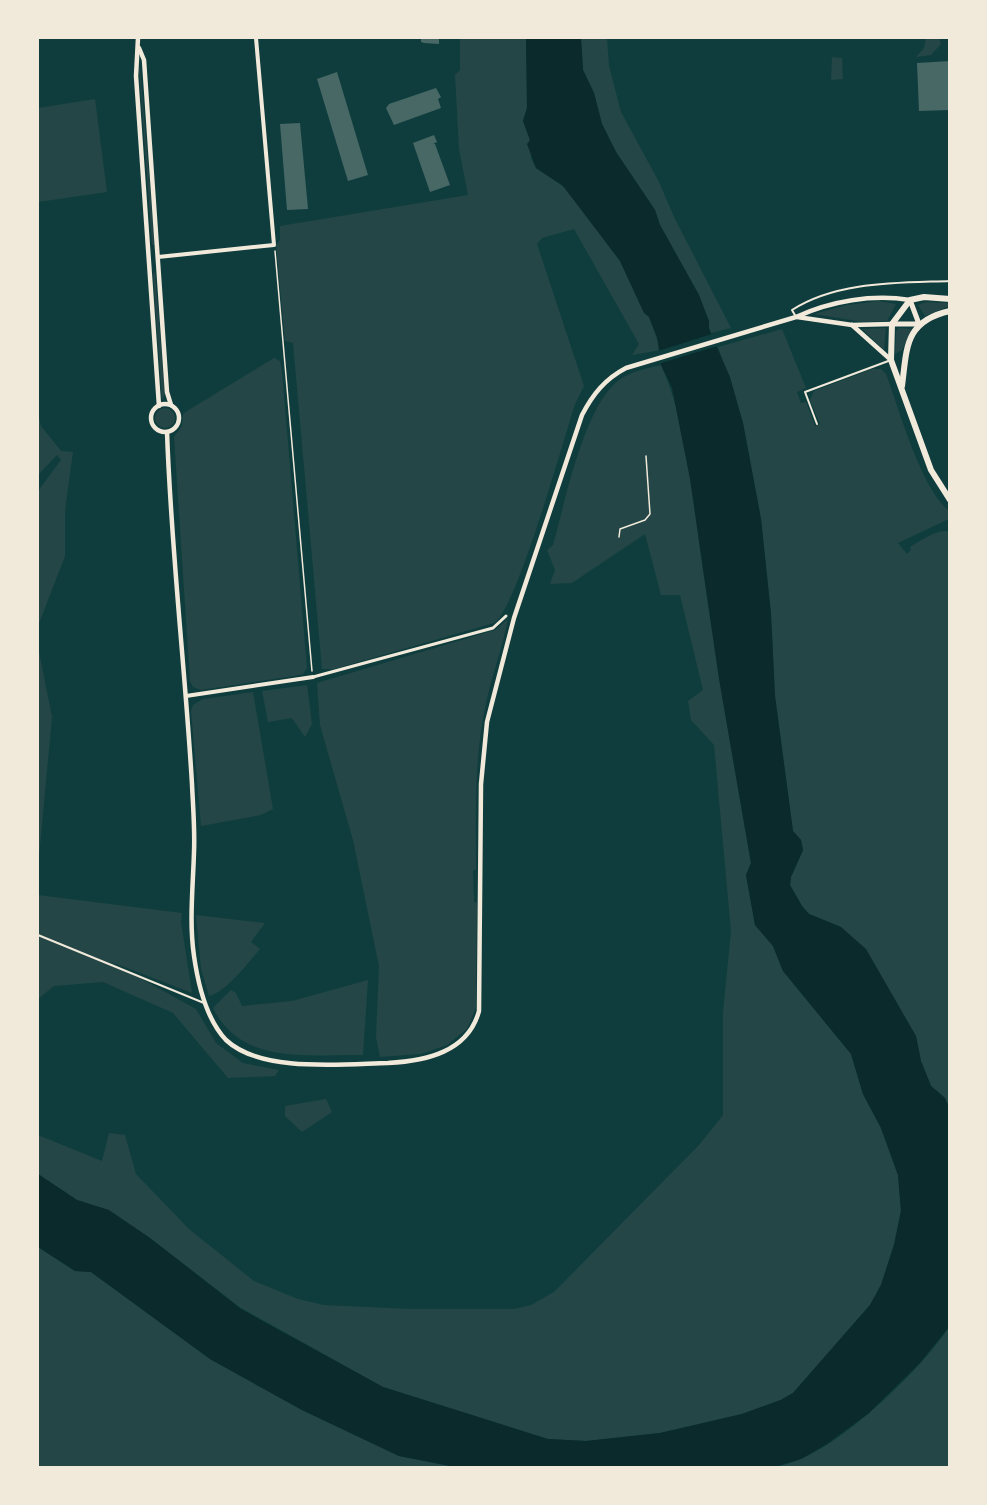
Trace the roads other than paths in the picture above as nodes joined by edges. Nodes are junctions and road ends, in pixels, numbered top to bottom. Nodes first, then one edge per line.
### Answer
1 (138, 38) edge
2 (256, 38) edge
3 (138, 47) junction
4 (159, 257) junction
5 (150, 258) junction
6 (950, 281) edge
7 (950, 299) edge
8 (910, 300) junction
9 (950, 311) edge
10 (796, 317) junction
11 (892, 324) junction
12 (919, 324) junction
13 (852, 325) junction
14 (891, 360) junction
15 (902, 387) junction
16 (171, 405) junction
17 (159, 406) junction
18 (817, 424) dead end
19 (167, 432) junction
20 (950, 500) edge
21 (506, 616) dead end
22 (312, 677) joint
23 (185, 696) junction
24 (38, 935) edge
25 (206, 1003) junction

1 - 3 street
2 - 4 street
3 - 4 street
3 - 5 street
4 - 5 street
4 - 16 street
5 - 17 street
6 - 10 lane
7 - 8 main road
8 - 10 street
8 - 11 main road
8 - 12 main road
9 - 12 main road
10 - 13 street
10 - 25 street
11 - 12 main road
11 - 13 street
11 - 14 main road
12 - 15 main road
13 - 14 street
14 - 15 main road
14 - 18 lane
15 - 20 main road
16 - 17 street
16 - 19 street
17 - 19 street
19 - 23 street
21 - 22 street
22 - 23 street
23 - 25 street
24 - 25 lane

